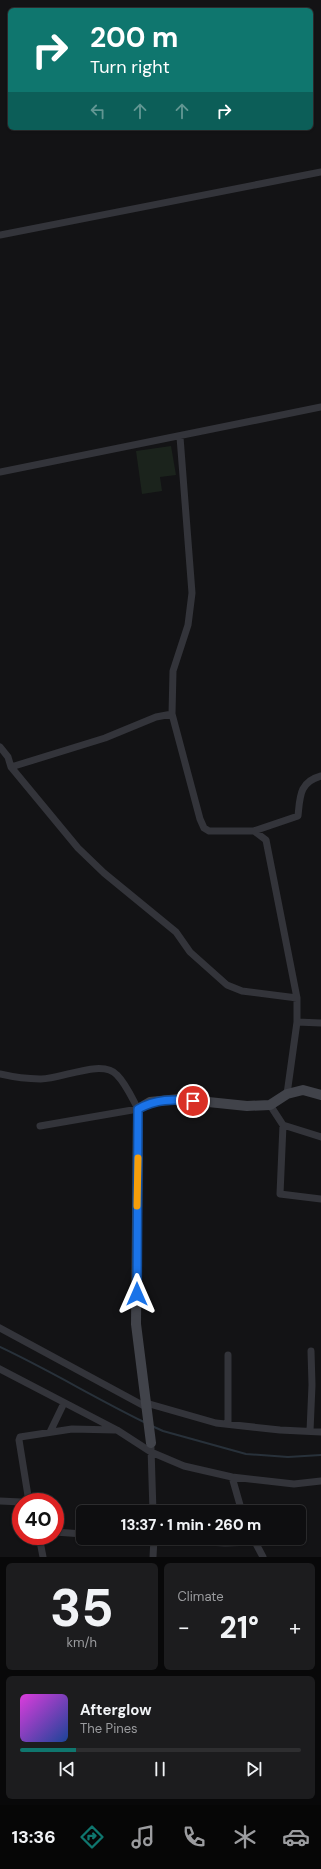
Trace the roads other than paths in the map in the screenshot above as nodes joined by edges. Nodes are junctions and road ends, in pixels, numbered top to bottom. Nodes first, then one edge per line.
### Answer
1 (321, 172) edge
2 (0, 235) edge
3 (321, 407) edge
4 (180, 437) junction
5 (0, 472) edge
6 (172, 714) junction
7 (0, 747) edge
8 (11, 767) junction
9 (321, 776) edge
10 (254, 831) junction
11 (297, 998) junction
12 (297, 1022) junction
13 (321, 1023) edge
14 (0, 1074) edge
15 (287, 1094) junction
16 (321, 1095) edge
17 (270, 1105) junction
18 (138, 1109) junction
19 (283, 1125) junction
20 (40, 1126) dead end
21 (321, 1137) edge
22 (321, 1199) edge
23 (0, 1328) edge
24 (311, 1351) dead end
25 (228, 1355) dead end
26 (0, 1369) edge
27 (321, 1384) edge
28 (312, 1385) junction
29 (64, 1403) junction
30 (146, 1408) junction
31 (228, 1424) junction
32 (117, 1430) junction
33 (310, 1431) junction
34 (50, 1432) junction
35 (321, 1432) edge
36 (151, 1447) junction
37 (232, 1477) junction
38 (321, 1481) edge
39 (28, 1493) edge
40 (0, 1501) edge
41 (12, 1502) edge
42 (153, 1505) edge
43 (240, 1505) edge
44 (64, 1533) edge
45 (76, 1534) edge
46 (41, 1545) edge
47 (154, 1545) edge
48 (257, 1545) edge
49 (43, 1557) edge
50 (153, 1557) edge
51 (263, 1557) edge

1 - 2 street
3 - 4 street
4 - 5 street
4 - 6 street
6 - 8 street
6 - 10 street
7 - 8 street
8 - 11 street
9 - 10 street
10 - 11 street
11 - 12 street
12 - 13 street
12 - 15 street
14 - 18 street
15 - 16 street
15 - 17 street
17 - 18 street
17 - 19 street
18 - 20 street
18 - 30 street
19 - 21 street
19 - 22 street
23 - 30 street
24 - 28 street
25 - 31 street
26 - 29 street
27 - 28 street
28 - 33 street
29 - 32 street
29 - 34 street
30 - 31 street
30 - 36 street
31 - 33 street
32 - 34 street
32 - 36 street
33 - 35 street
34 - 39 street
36 - 37 street
36 - 42 street
37 - 38 street
37 - 43 street
40 - 41 street
44 - 45 street
46 - 49 street
47 - 50 street
48 - 51 street

